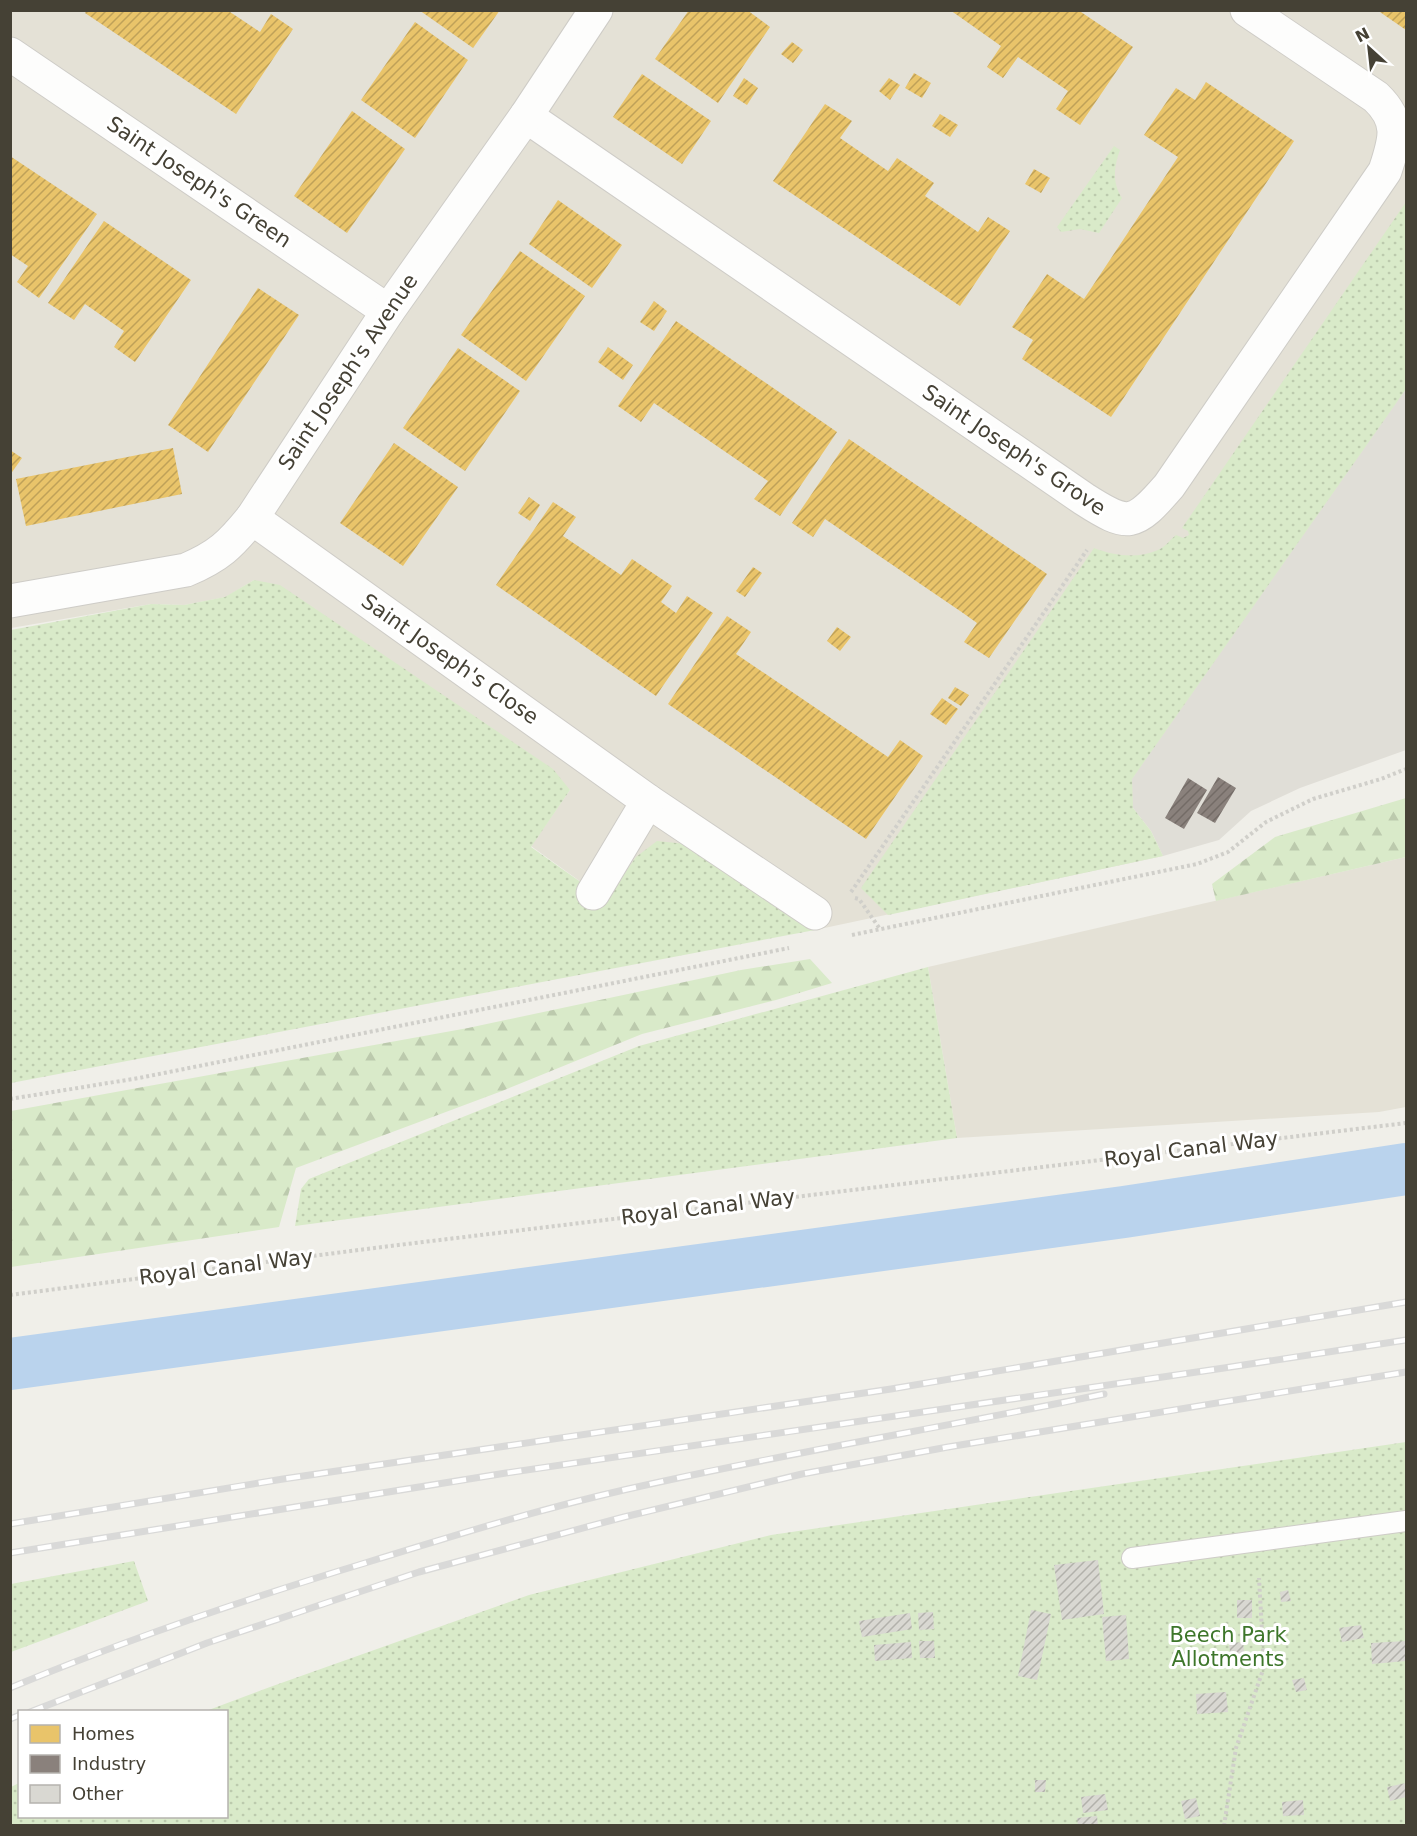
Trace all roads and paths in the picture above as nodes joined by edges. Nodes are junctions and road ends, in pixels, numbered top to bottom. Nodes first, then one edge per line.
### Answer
1 (596, 10) edge
2 (1247, 10) edge
3 (10, 54) edge
4 (526, 116) junction
5 (387, 311) junction
6 (1110, 516) junction
7 (252, 518) junction
8 (10, 601) edge
9 (1407, 769) edge
10 (648, 801) junction
11 (593, 893) dead end
12 (815, 913) dead end
13 (880, 929) junction
14 (845, 936) dead end
15 (798, 946) dead end
16 (10, 1099) edge
17 (1407, 1123) edge
18 (10, 1295) edge
19 (1407, 1521) edge
20 (1257, 1541) junction
21 (1132, 1558) dead end
22 (1224, 1826) edge

1 - 4 street, Saint Joseph's Avenue
2 - 6 street, Saint Joseph's Grove
3 - 5 street, Saint Joseph's Green
4 - 5 street, Saint Joseph's Avenue
4 - 6 street, Saint Joseph's Grove
5 - 7 street, Saint Joseph's Avenue
6 - 13 path
7 - 8 street, Saint Joseph's Avenue
7 - 10 street, Saint Joseph's Close
9 - 13 path
10 - 11 street
10 - 12 street, Saint Joseph's Close
13 - 14 path
15 - 16 path
17 - 18 path, Royal Canal Way
19 - 20 lane
20 - 21 lane
20 - 22 path

